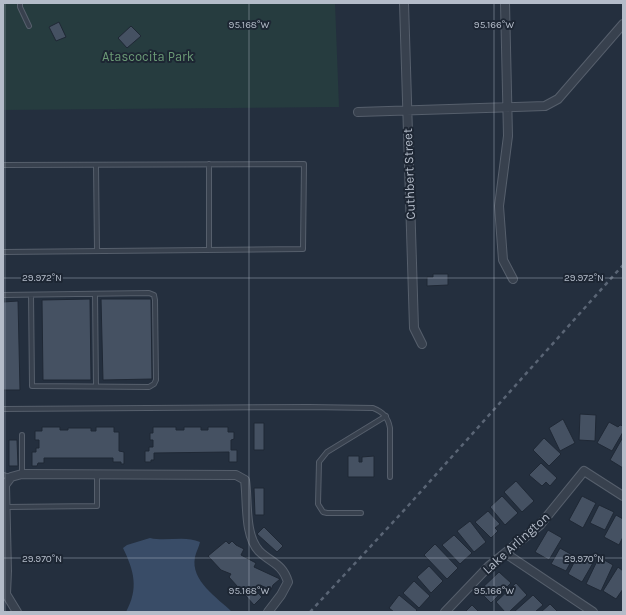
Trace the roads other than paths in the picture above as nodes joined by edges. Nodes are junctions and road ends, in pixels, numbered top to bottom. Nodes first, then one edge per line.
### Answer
1 (20, 3) edge
2 (404, 3) edge
3 (505, 3) edge
4 (623, 24) edge
5 (29, 26) dead end
6 (509, 107) junction
7 (407, 110) junction
8 (358, 112) dead end
9 (209, 164) junction
10 (3, 165) edge
11 (96, 165) junction
12 (209, 250) junction
13 (97, 251) junction
14 (3, 252) edge
15 (513, 279) dead end
16 (95, 294) junction
17 (3, 295) edge
18 (31, 295) junction
19 (422, 344) dead end
20 (96, 386) junction
21 (3, 409) edge
22 (386, 416) junction
23 (22, 434) dead end
24 (22, 474) junction
25 (97, 474) junction
26 (7, 476) edge
27 (390, 477) dead end
28 (623, 496) edge
29 (6, 507) junction
30 (361, 513) dead end
31 (505, 553) junction
32 (4, 594) edge
33 (17, 612) edge
34 (268, 612) edge
35 (445, 612) edge
36 (593, 612) edge

1 - 5 lane
2 - 7 street, Cuthbert Street
3 - 6 street
4 - 6 street
6 - 7 street
6 - 15 street
7 - 8 street
7 - 19 street, Cuthbert Street
9 - 11 lane
9 - 12 lane
9 - 12 lane
10 - 11 lane
11 - 13 lane
12 - 13 lane
13 - 14 lane
16 - 18 lane
16 - 20 lane
16 - 20 lane
17 - 18 lane
18 - 20 lane
21 - 22 lane
22 - 27 lane
22 - 30 lane
23 - 24 lane
24 - 25 street
24 - 26 street
25 - 29 lane
25 - 34 street
26 - 29 street
28 - 31 street, Lake Arlington
29 - 32 street
31 - 35 street, Lake Arlington
31 - 36 street
32 - 33 street

